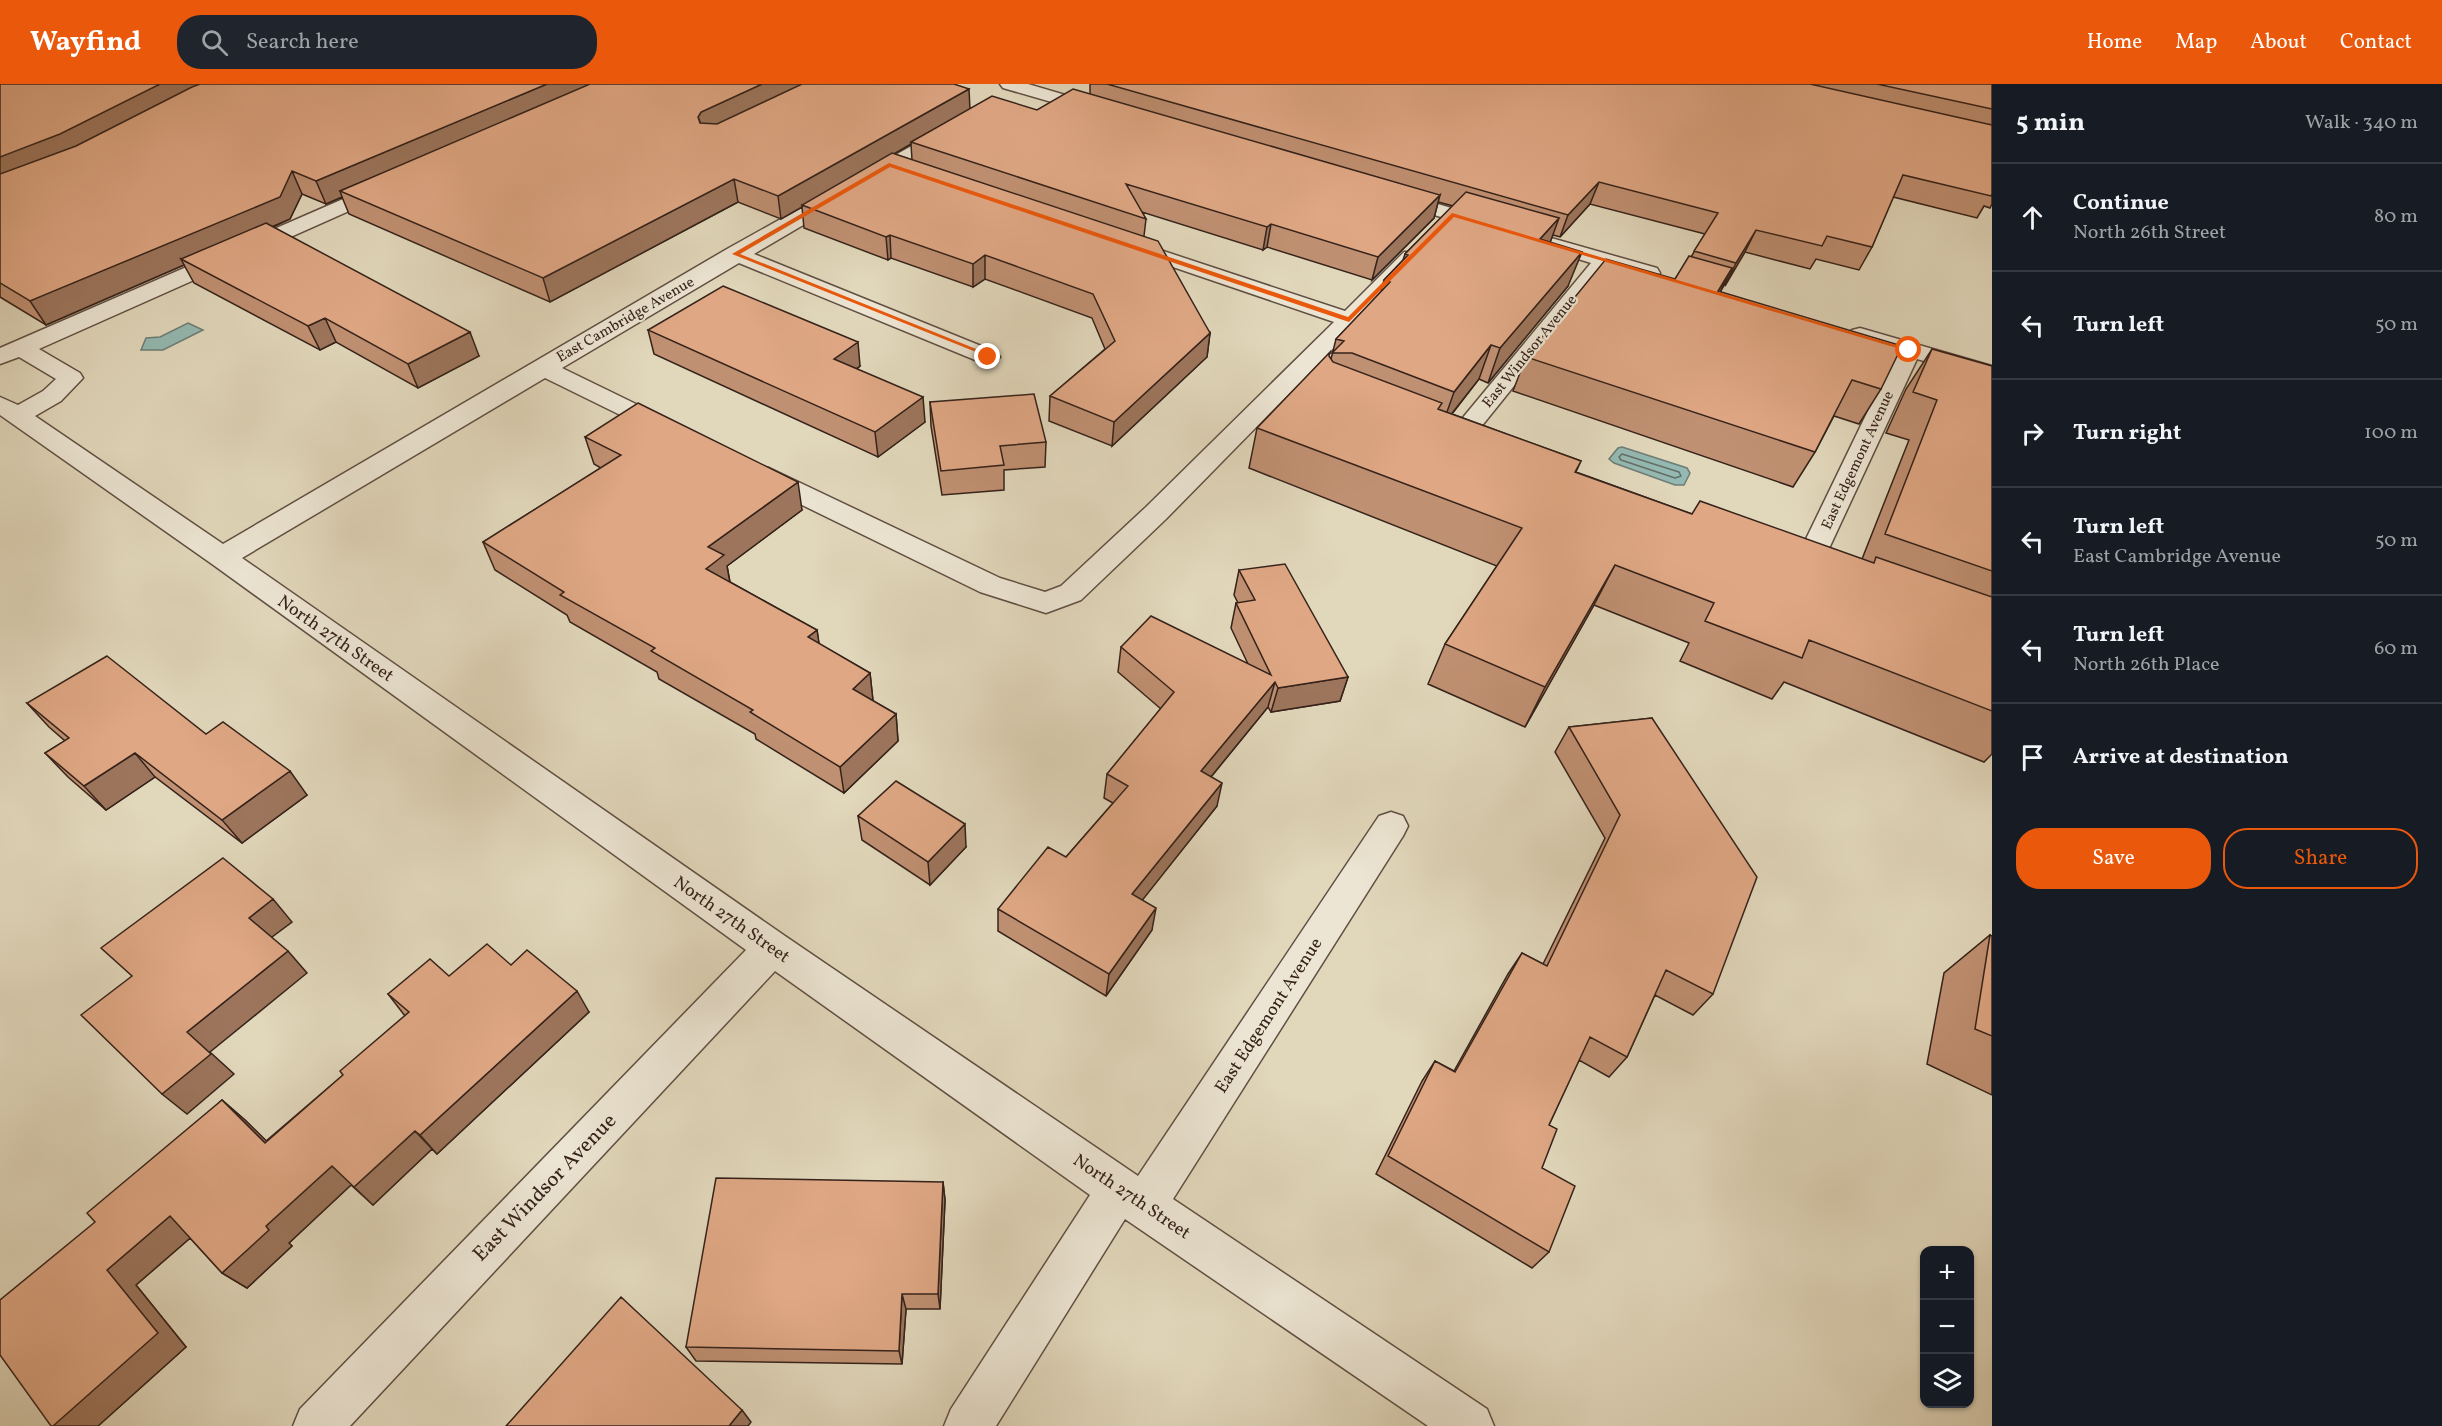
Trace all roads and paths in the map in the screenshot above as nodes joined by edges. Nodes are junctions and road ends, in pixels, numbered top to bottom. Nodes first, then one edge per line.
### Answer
1 (1017, 89) edge
2 (972, 117) edge
3 (1125, 118) edge
4 (889, 165) junction
5 (922, 176) edge
6 (405, 180) edge
7 (1373, 192) edge
8 (1452, 215) junction
9 (1111, 239) edge
10 (735, 254) junction
11 (1604, 260) junction
12 (1671, 280) edge
13 (1349, 320) junction
14 (1841, 330) edge
15 (1909, 350) junction
16 (10, 352) edge
17 (988, 357) dead end
18 (542, 368) junction
19 (1992, 374) edge
20 (9, 410) edge
21 (691, 440) edge
22 (1454, 443) edge
23 (734, 461) edge
24 (222, 557) junction
25 (1805, 570) edge
26 (1391, 826) dead end
27 (772, 948) junction
28 (1132, 1197) junction
29 (317, 1426) edge
30 (968, 1426) edge
31 (1470, 1426) edge

1 - 3 street
2 - 4 street, East Cambridge Avenue
4 - 5 street
4 - 10 street, East Cambridge Avenue
6 - 16 street
7 - 8 street
8 - 11 street
8 - 13 street
9 - 13 street
10 - 17 street
10 - 18 street, East Cambridge Avenue
11 - 12 street
11 - 22 street, East Windsor Avenue
13 - 23 street
14 - 15 street
15 - 19 street
15 - 25 street, East Edgemont Avenue
16 - 20 street
18 - 21 street
18 - 24 street, East Cambridge Avenue
20 - 24 street, North 27th Street
24 - 27 street, North 27th Street
26 - 28 street, East Edgemont Avenue
27 - 28 street, North 27th Street
27 - 29 street, East Windsor Avenue
28 - 30 street, East Edgemont Avenue
28 - 31 street, North 27th Street

